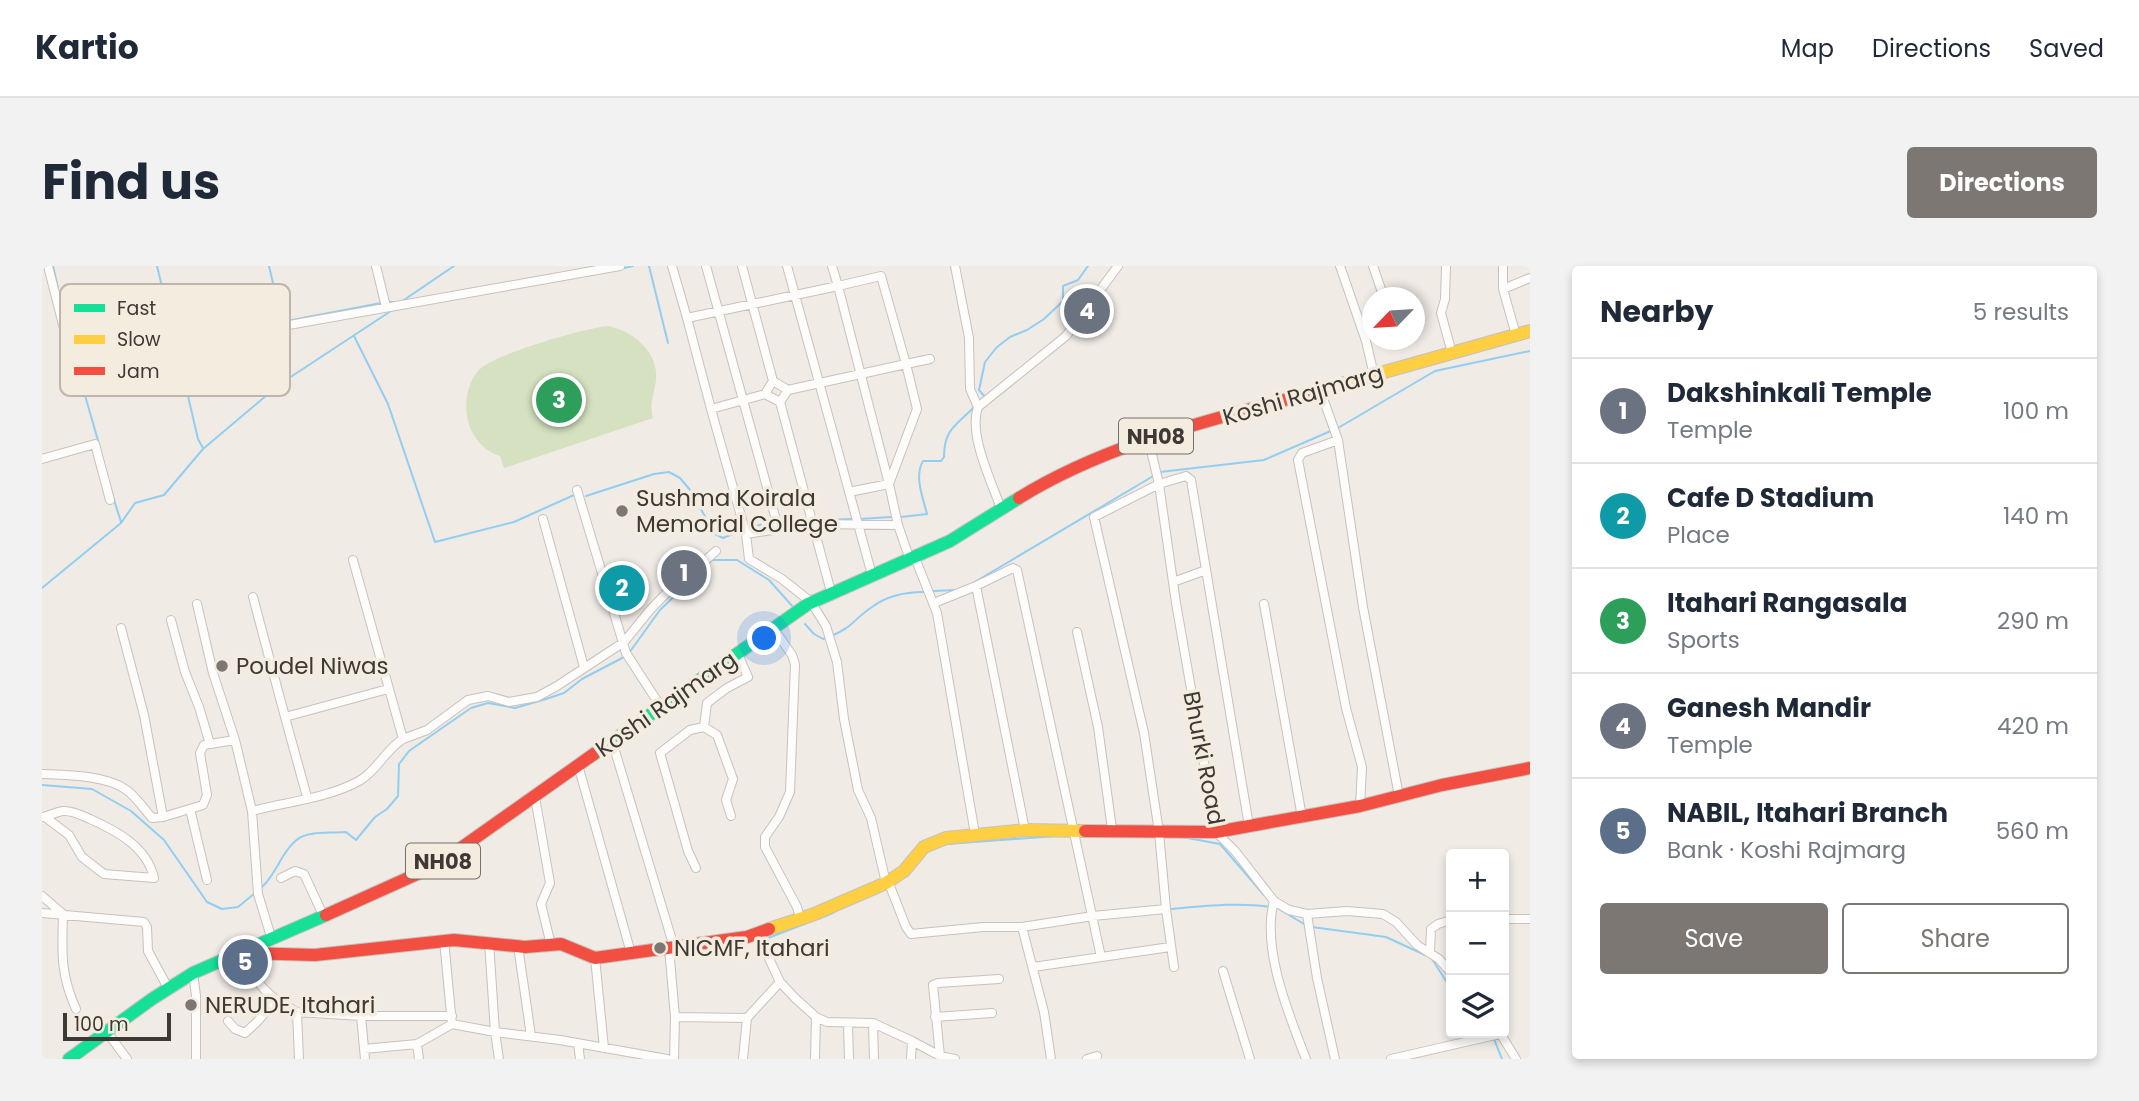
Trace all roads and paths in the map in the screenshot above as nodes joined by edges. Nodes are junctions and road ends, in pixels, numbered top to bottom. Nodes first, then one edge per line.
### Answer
1 (48, 266) edge
2 (376, 266) edge
3 (620, 266) edge
4 (672, 266) edge
5 (706, 266) edge
6 (742, 266) edge
7 (787, 266) edge
8 (832, 266) edge
9 (955, 266) edge
10 (1118, 266) edge
11 (1340, 266) edge
12 (1373, 266) edge
13 (1446, 266) edge
14 (1503, 266) edge
15 (1530, 278) edge
16 (838, 286) junction
17 (1380, 287) edge
18 (1503, 289) junction
19 (795, 295) junction
20 (753, 304) junction
21 (386, 307) junction
22 (719, 312) junction
23 (60, 313) edge
24 (687, 318) junction
25 (290, 324) edge
26 (1530, 331) edge
27 (1516, 335) junction
28 (1452, 353) junction
29 (930, 359) dead end
30 (906, 364) junction
31 (861, 374) junction
32 (1374, 375) junction
33 (773, 381) junction
34 (820, 383) junction
35 (788, 390) junction
36 (1320, 390) junction
37 (765, 394) junction
38 (743, 400) junction
39 (780, 402) junction
40 (976, 404) junction
41 (711, 409) junction
42 (1337, 437) junction
43 (1148, 438) junction
44 (42, 459) edge
45 (1159, 482) junction
46 (889, 484) junction
47 (577, 490) dead end
48 (849, 492) junction
49 (110, 500) dead end
50 (1001, 509) junction
51 (543, 519) dead end
52 (897, 520) junction
53 (811, 521) junction
54 (857, 521) junction
55 (778, 525) junction
56 (745, 532) junction
57 (716, 551) dead end
58 (913, 559) junction
59 (353, 560) dead end
60 (1206, 570) junction
61 (872, 575) junction
62 (1173, 582) junction
63 (976, 586) junction
64 (831, 592) junction
65 (253, 597) dead end
66 (934, 601) junction
67 (810, 603) junction
68 (197, 604) dead end
69 (1264, 604) dead end
70 (171, 620) dead end
71 (121, 628) dead end
72 (774, 629) junction
73 (1077, 632) dead end
74 (624, 642) junction
75 (738, 654) junction
76 (584, 667) junction
77 (388, 689) junction
78 (661, 706) junction
79 (285, 717) junction
80 (705, 727) junction
81 (403, 739) junction
82 (235, 740) junction
83 (612, 741) junction
84 (210, 744) junction
85 (578, 765) junction
86 (1530, 768) edge
87 (42, 774) edge
88 (1399, 796) junction
89 (307, 797) junction
90 (535, 797) junction
91 (1360, 806) junction
92 (190, 809) junction
93 (252, 811) junction
94 (731, 816) dead end
95 (43, 817) edge
96 (163, 817) junction
97 (1302, 817) junction
98 (1249, 827) junction
99 (1112, 829) junction
100 (1026, 830) junction
101 (1074, 830) junction
102 (1159, 832) junction
103 (1216, 832) junction
104 (975, 834) junction
105 (696, 868) dead end
106 (281, 878) dead end
107 (206, 880) dead end
108 (887, 882) junction
109 (42, 897) edge
110 (1274, 901) junction
111 (1166, 909) junction
112 (42, 913) edge
113 (63, 914) junction
114 (1307, 914) junction
115 (1093, 916) junction
116 (324, 917) junction
117 (800, 918) junction
118 (1509, 919) edge
119 (1530, 919) edge
120 (1446, 922) edge
121 (1022, 927) junction
122 (758, 935) junction
123 (272, 940) junction
124 (444, 940) junction
125 (489, 942) junction
126 (551, 945) junction
127 (518, 946) junction
128 (1170, 947) junction
129 (672, 948) junction
130 (1430, 952) junction
131 (631, 953) junction
132 (240, 954) junction
133 (1101, 957) junction
134 (596, 958) junction
135 (1032, 967) junction
136 (1174, 967) dead end
137 (1446, 968) edge
138 (1223, 971) dead end
139 (193, 973) junction
140 (999, 979) dead end
141 (780, 982) junction
142 (168, 988) junction
143 (276, 1000) junction
144 (76, 1009) dead end
145 (297, 1012) junction
146 (992, 1013) dead end
147 (361, 1016) junction
148 (675, 1017) junction
149 (817, 1017) junction
150 (936, 1017) junction
151 (747, 1018) junction
152 (452, 1020) junction
153 (228, 1021) dead end
154 (848, 1023) junction
155 (873, 1023) junction
156 (107, 1031) junction
157 (495, 1032) junction
158 (531, 1036) junction
159 (1479, 1038) edge
160 (1503, 1038) edge
161 (912, 1041) junction
162 (579, 1043) junction
163 (417, 1044) junction
164 (604, 1048) junction
165 (364, 1049) junction
166 (940, 1056) junction
167 (1097, 1056) dead end
168 (648, 1058) edge
169 (69, 1059) edge
170 (127, 1059) edge
171 (196, 1059) edge
172 (299, 1059) edge
173 (365, 1059) edge
174 (419, 1059) edge
175 (499, 1059) edge
176 (580, 1059) edge
177 (667, 1059) edge
178 (674, 1059) edge
179 (743, 1059) edge
180 (815, 1059) edge
181 (849, 1059) edge
182 (874, 1059) edge
183 (911, 1059) edge
184 (955, 1059) edge
185 (1051, 1059) edge
186 (1087, 1059) edge
187 (1250, 1059) edge
188 (1306, 1059) edge
189 (1335, 1059) edge
190 (1391, 1059) edge
191 (1516, 1059) edge

1 - 23 street
2 - 21 street
3 - 21 street
4 - 24 street
5 - 22 street
6 - 20 street
7 - 19 street
8 - 16 street
9 - 40 street
10 - 40 street
11 - 32 street
12 - 17 street
13 - 28 street
14 - 18 street
15 - 18 street
16 - 19 street
16 - 30 street
16 - 31 street
18 - 27 street
19 - 20 street
19 - 34 street
20 - 22 street
20 - 33 street
21 - 25 street
22 - 24 street
22 - 38 street
24 - 41 street
26 - 27 main road, Koshi Rajmarg / NH08
27 - 28 main road, Koshi Rajmarg / NH08
28 - 32 main road, Koshi Rajmarg / NH08
29 - 30 street
30 - 31 street
30 - 46 street
31 - 34 street
31 - 46 street
32 - 36 main road, Koshi Rajmarg / NH08
33 - 35 street
33 - 37 street
34 - 35 street
34 - 48 street
35 - 39 street
36 - 42 street
36 - 43 main road, Koshi Rajmarg / NH08
37 - 38 street
37 - 39 street
38 - 41 street
38 - 55 street
39 - 53 street
40 - 50 street
41 - 56 street
42 - 88 street
42 - 91 street
43 - 45 street, Bhurki Road
43 - 50 main road, Koshi Rajmarg / NH08
44 - 49 street
45 - 60 street
45 - 62 street, Bhurki Road
45 - 102 street
46 - 48 street
46 - 52 street
47 - 74 street
48 - 54 street
50 - 58 main road, Koshi Rajmarg / NH08
51 - 76 street
52 - 54 street
52 - 58 street
53 - 54 street
53 - 55 street
53 - 64 street
54 - 61 street
55 - 56 street
56 - 67 street
57 - 74 street
58 - 61 main road, Koshi Rajmarg / NH08
58 - 66 street
59 - 77 street
60 - 62 street
60 - 98 street
61 - 64 main road, Koshi Rajmarg / NH08
62 - 103 street, Bhurki Road
63 - 66 street
63 - 100 street
63 - 101 street
64 - 67 main road, Koshi Rajmarg / NH08
65 - 79 street
66 - 104 street
67 - 72 main road, Koshi Rajmarg / NH08
67 - 108 street
68 - 82 street
69 - 97 street
70 - 84 street
71 - 96 street
72 - 75 main road, Koshi Rajmarg / NH08
72 - 117 street
73 - 99 street
74 - 76 street
74 - 78 street
75 - 78 main road, Koshi Rajmarg / NH08
75 - 80 street
76 - 81 street
77 - 79 street
77 - 81 street
78 - 83 main road, Koshi Rajmarg / NH08
79 - 89 street
80 - 94 street
80 - 105 street
81 - 89 street
82 - 84 street
82 - 93 street
83 - 85 main road, Koshi Rajmarg / NH08
83 - 129 street
84 - 92 street
85 - 90 main road, Koshi Rajmarg / NH08
85 - 131 street
86 - 88 main road
87 - 96 street
88 - 91 main road
89 - 93 street
90 - 116 main road, Koshi Rajmarg / NH08
90 - 126 street
91 - 97 main road
92 - 96 street
92 - 107 street
93 - 123 street
95 - 95 street
97 - 98 main road
98 - 103 main road
99 - 101 main road
99 - 102 main road
100 - 101 main road
100 - 104 main road
101 - 115 street
102 - 103 main road
102 - 111 street
103 - 110 street, Bhurki Road
104 - 108 main road
106 - 116 street
108 - 117 main road
108 - 121 street
109 - 113 street
110 - 114 street
110 - 188 street
111 - 115 street
111 - 128 street
112 - 113 street
113 - 142 street
113 - 144 street
114 - 130 street
114 - 189 street
115 - 121 street
115 - 133 street
116 - 123 main road, Koshi Rajmarg / NH08
117 - 122 main road
118 - 119 street
120 - 130 street
121 - 135 street
122 - 129 main road
122 - 141 street
123 - 132 main road, Koshi Rajmarg / NH08
124 - 125 main road
124 - 132 main road
124 - 152 street
125 - 127 main road
125 - 157 street
126 - 127 main road
126 - 134 main road
127 - 158 street
128 - 133 street
128 - 136 street
129 - 131 main road
129 - 148 street
130 - 137 street
131 - 134 main road
132 - 139 main road, Koshi Rajmarg / NH08
132 - 143 street
133 - 135 street
134 - 164 street
135 - 185 street
138 - 187 street
139 - 142 main road, Koshi Rajmarg / NH08
139 - 171 street
140 - 150 street
141 - 149 street
141 - 151 street
142 - 156 main road, Koshi Rajmarg / NH08
143 - 145 street
143 - 153 street
145 - 147 street
145 - 172 street
146 - 150 street
147 - 152 street
147 - 165 street
148 - 151 street
148 - 178 street
149 - 154 street
149 - 180 street
150 - 166 street
151 - 179 street
152 - 157 street
152 - 163 street
154 - 155 street
154 - 181 street
155 - 161 street
155 - 182 street
156 - 169 main road, Koshi Rajmarg / NH08
156 - 170 street
157 - 158 street
157 - 175 street
158 - 162 street
159 - 190 street
160 - 191 street
161 - 166 street
161 - 183 street
162 - 164 street
162 - 176 street
163 - 165 street
163 - 174 street
164 - 168 street
165 - 173 street
166 - 184 street
167 - 186 street
168 - 177 street

